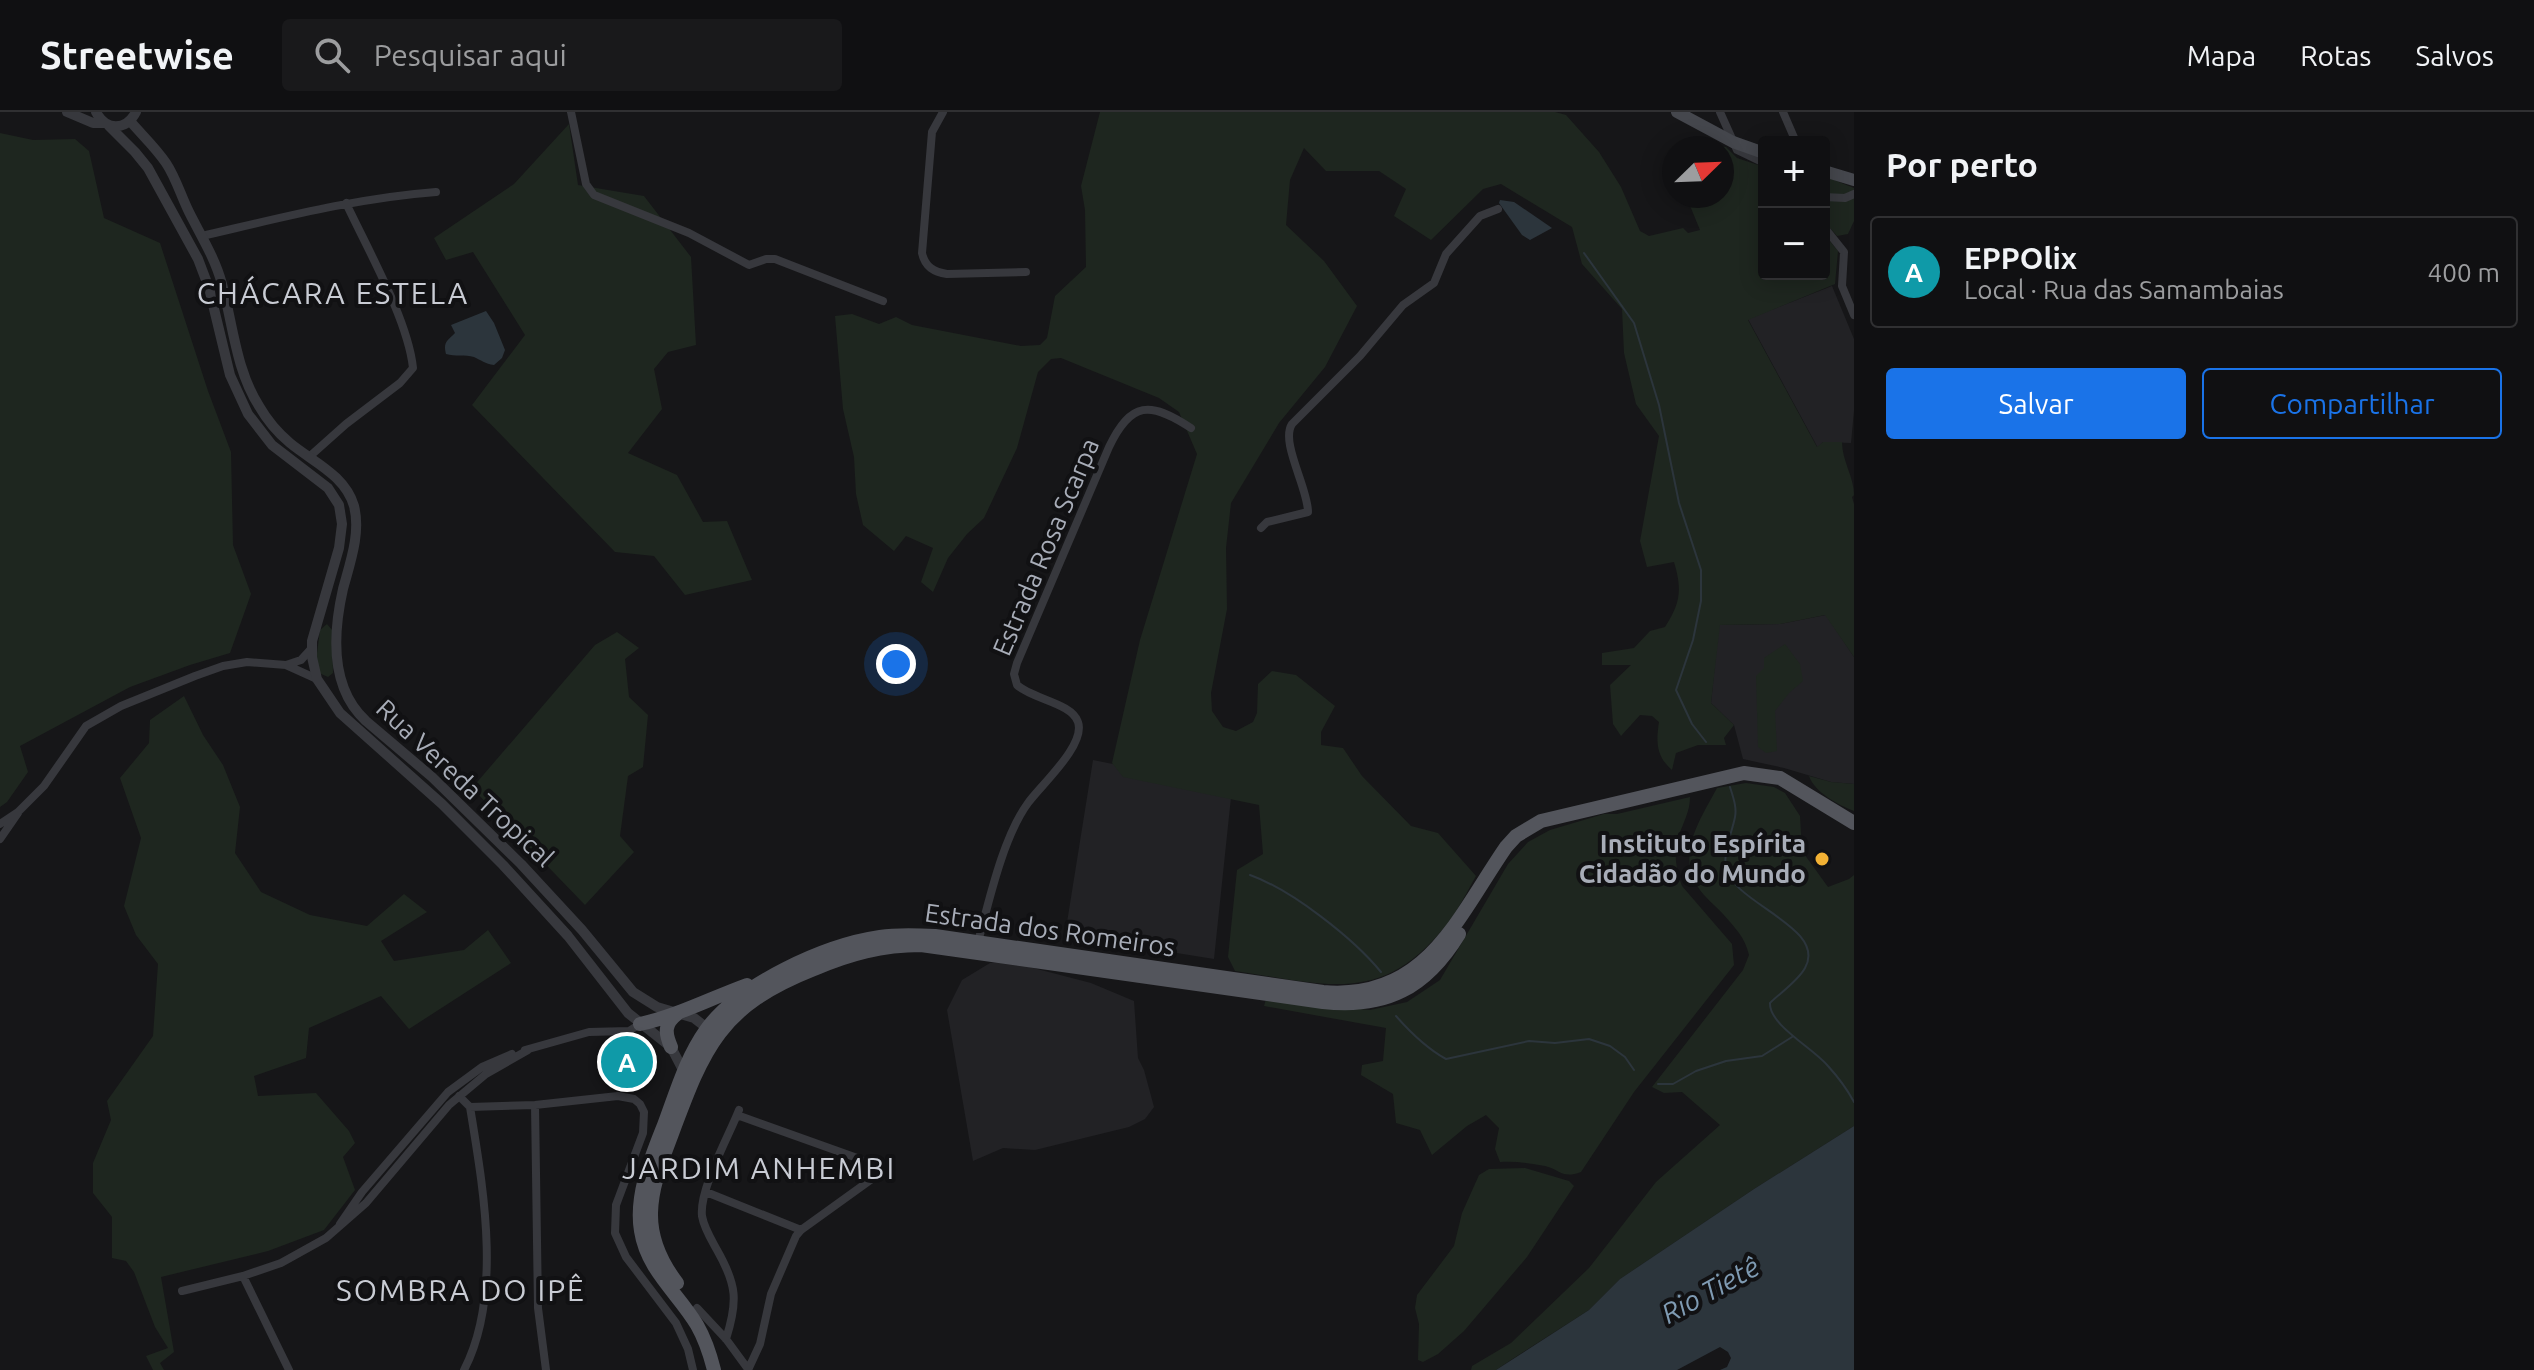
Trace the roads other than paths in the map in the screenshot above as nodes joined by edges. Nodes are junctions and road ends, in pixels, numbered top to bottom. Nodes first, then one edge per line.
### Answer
1 (67, 112) edge
2 (96, 112) edge
3 (571, 112) edge
4 (943, 112) edge
5 (1677, 112) edge
6 (1720, 112) edge
7 (1783, 112) edge
8 (133, 117) edge
9 (106, 124) junction
10 (1722, 136) edge
11 (1730, 136) edge
12 (1793, 136) edge
13 (1734, 142) edge
14 (1734, 144) edge
15 (1758, 151) edge
16 (1758, 161) edge
17 (1830, 173) edge
18 (1854, 180) edge
19 (436, 192) dead end
20 (1854, 194) edge
21 (1830, 197) edge
22 (346, 203) junction
23 (1498, 209) dead end
24 (1830, 234) edge
25 (202, 236) junction
26 (1026, 272) dead end
27 (883, 301) dead end
28 (1854, 315) edge
29 (1191, 428) dead end
30 (309, 457) junction
31 (1261, 528) dead end
32 (318, 617) junction
33 (337, 624) junction
34 (311, 649) junction
35 (286, 665) junction
36 (317, 679) junction
37 (341, 679) junction
38 (18, 812) junction
39 (1854, 823) edge
40 (0, 824) edge
41 (0, 839) edge
42 (1491, 869) junction
43 (978, 942) junction
44 (770, 977) junction
45 (677, 1013) junction
46 (640, 1024) junction
47 (707, 1028) junction
48 (671, 1047) junction
49 (528, 1050) junction
50 (690, 1072) junction
51 (459, 1096) junction
52 (535, 1105) junction
53 (470, 1107) junction
54 (431, 1118) junction
55 (706, 1192) junction
56 (801, 1230) junction
57 (243, 1276) junction
58 (182, 1291) dead end
59 (697, 1308) junction
60 (726, 1339) junction
61 (289, 1370) edge
62 (464, 1370) edge
63 (546, 1370) edge
64 (693, 1370) edge
65 (714, 1370) edge
66 (723, 1370) edge
67 (748, 1370) edge

1 - 9 street
2 - 9 street, Rua Vereda Tropical
3 - 27 street
4 - 26 street
5 - 10 main road
6 - 11 street
7 - 12 street
8 - 9 street
8 - 25 street, Rua Vereda Tropical
9 - 32 street, Rua Vereda Tropical
13 - 15 main road
14 - 16 street
17 - 18 main road
19 - 22 street
20 - 21 street
22 - 25 street
22 - 30 street
23 - 31 street
24 - 28 street
25 - 30 street, Rua Vereda Tropical
29 - 43 street, Estrada Rosa Scarpa
30 - 33 street, Rua Vereda Tropical
32 - 33 street
32 - 34 street, Rua Vereda Tropical
33 - 37 street, Rua Vereda Tropical
34 - 35 street
34 - 36 street, Rua Vereda Tropical
35 - 36 street
35 - 38 street
36 - 37 street
36 - 46 street, Rua Vereda Tropical
37 - 45 street, Rua Vereda Tropical
38 - 40 street
38 - 41 street
39 - 42 main road, Estrada dos Romeiros
42 - 43 main road, Estrada dos Romeiros
42 - 50 main road, Estrada dos Romeiros
43 - 44 main road, Estrada dos Romeiros
44 - 45 main road
44 - 47 main road, Estrada dos Romeiros
45 - 46 main road
45 - 47 street, Rua Vereda Tropical
45 - 48 main road
46 - 48 street, Rua Vereda Tropical
46 - 49 street
47 - 50 main road, Estrada dos Romeiros
48 - 50 street
49 - 51 street
49 - 54 street
50 - 59 main road, Estrada dos Romeiros
50 - 65 main road, Estrada dos Romeiros
51 - 53 street
51 - 54 street
52 - 53 street
52 - 63 street
52 - 64 street
53 - 62 street
54 - 57 street
55 - 56 street
55 - 56 street
55 - 60 street
56 - 67 street
57 - 58 street
57 - 61 street
59 - 60 street
59 - 66 main road, Estrada dos Romeiros
60 - 67 street

